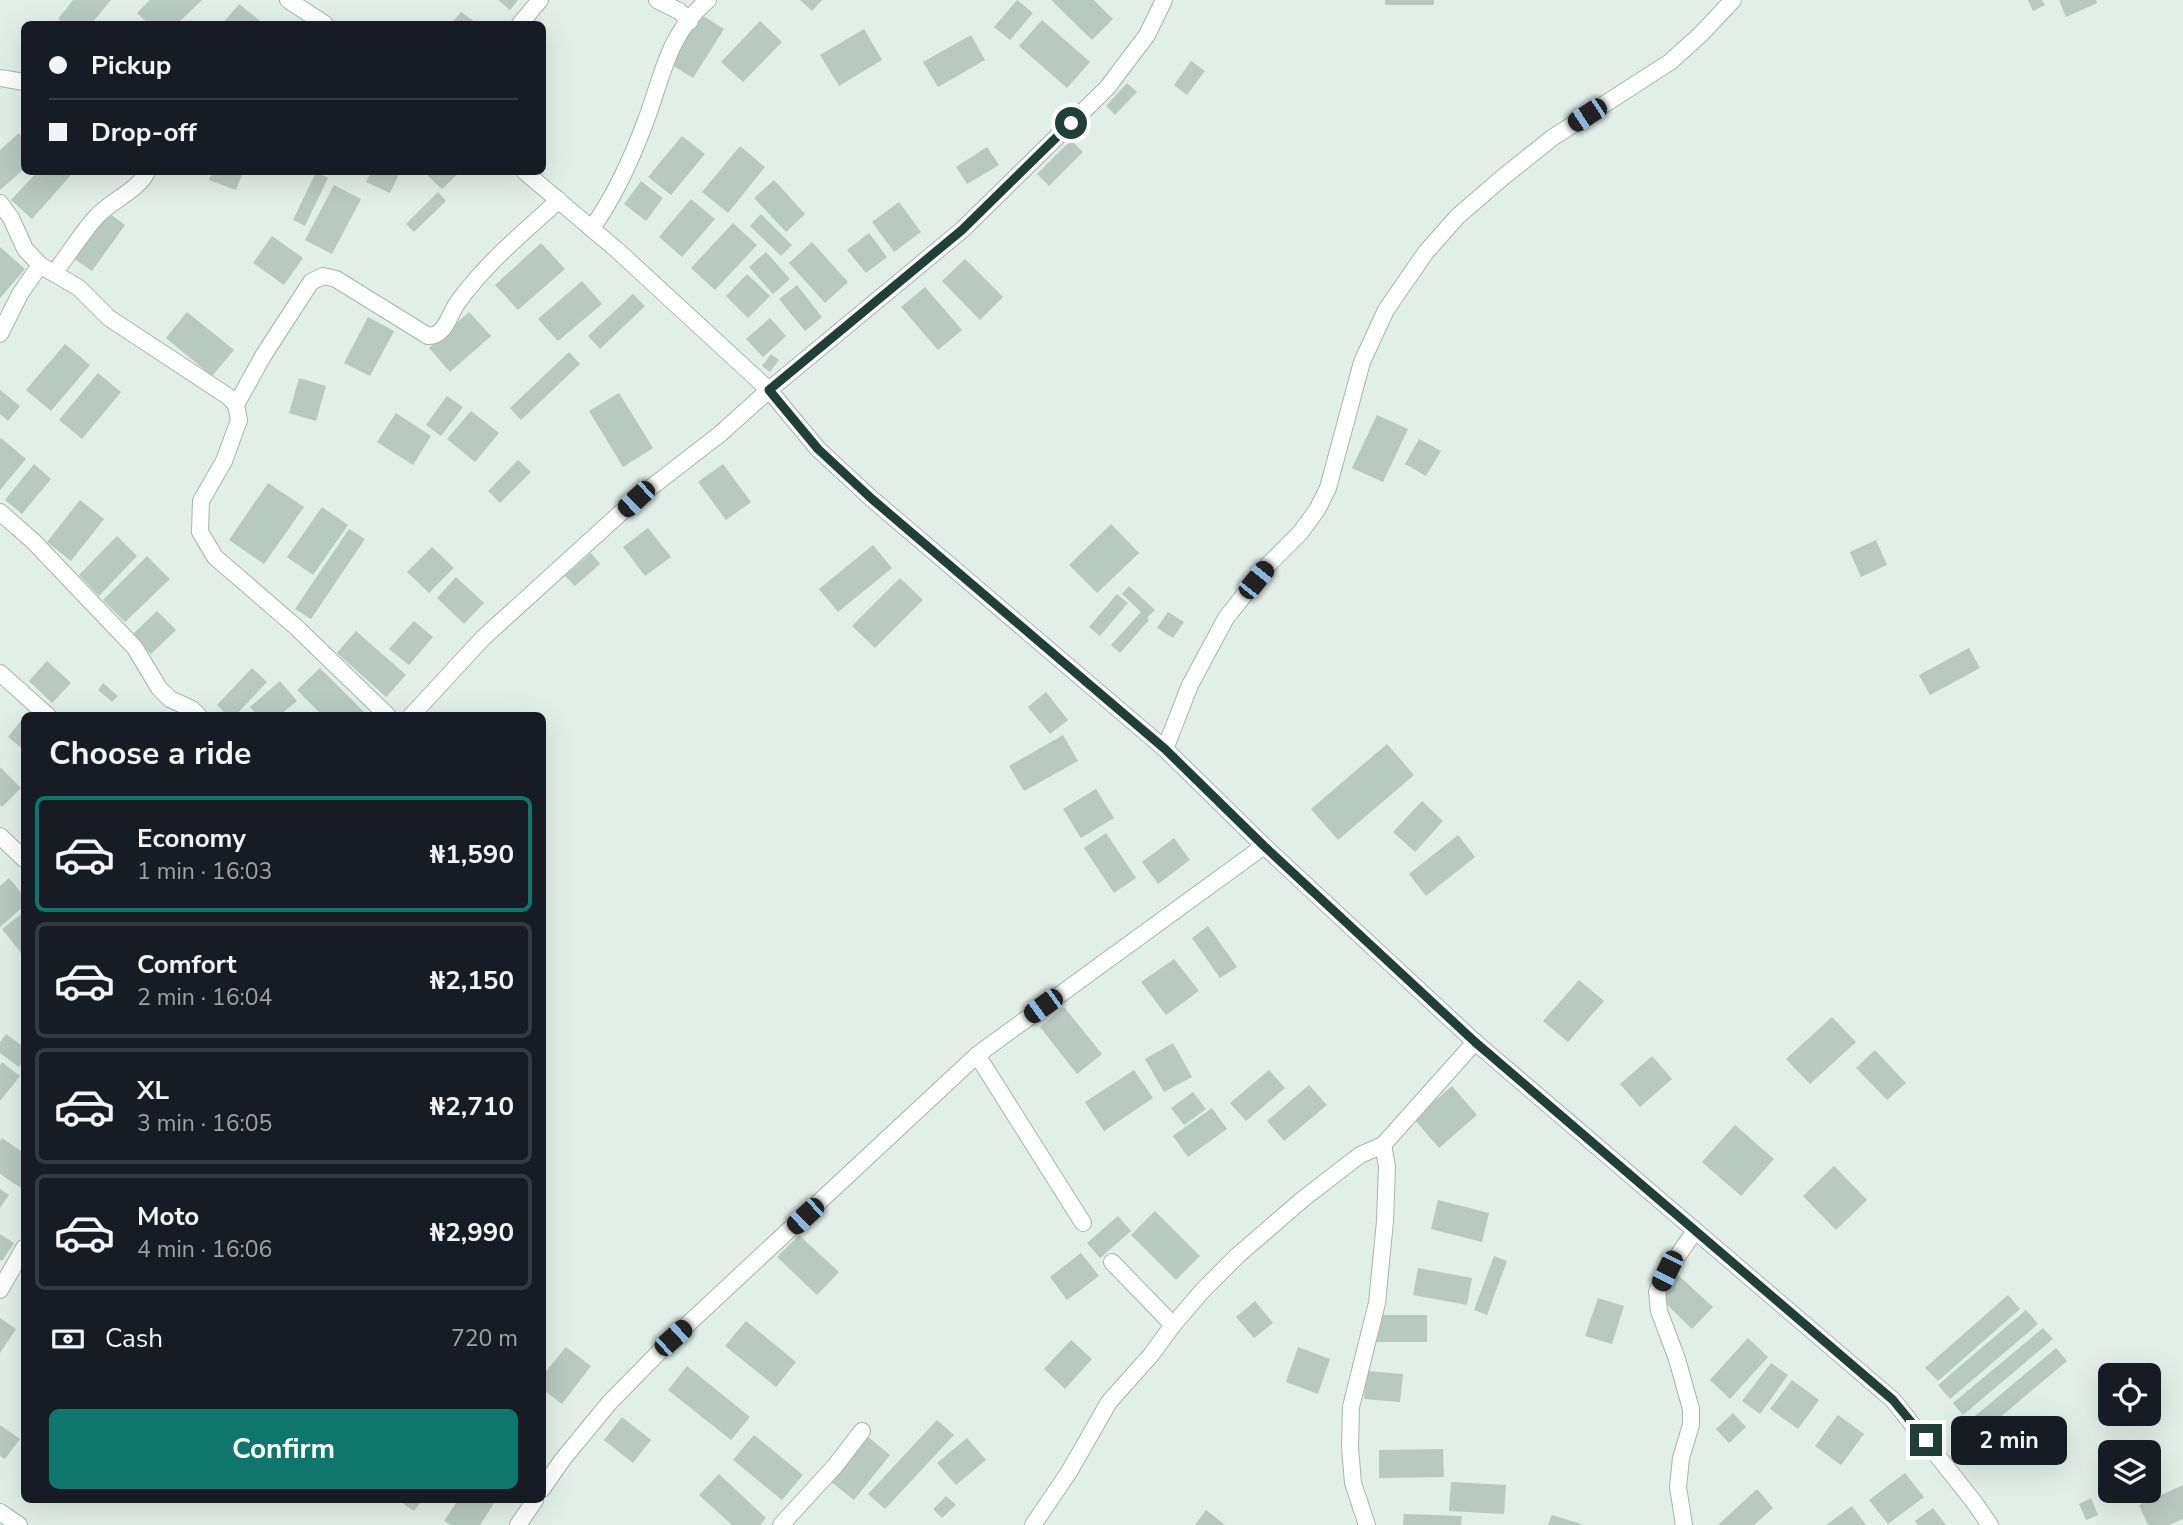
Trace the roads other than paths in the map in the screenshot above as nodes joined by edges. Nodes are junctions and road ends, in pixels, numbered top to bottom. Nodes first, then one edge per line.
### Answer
1 (288, 0) edge
2 (540, 0) edge
3 (657, 0) edge
4 (708, 0) edge
5 (1164, 0) edge
6 (1733, 0) edge
7 (320, 21) edge
8 (522, 21) edge
9 (690, 21) junction
10 (0, 78) edge
11 (21, 82) edge
12 (144, 175) edge
13 (530, 175) edge
14 (559, 200) junction
15 (0, 203) edge
16 (592, 228) junction
17 (40, 265) junction
18 (55, 272) junction
19 (0, 334) edge
20 (769, 390) junction
21 (236, 405) junction
22 (0, 512) edge
23 (0, 674) edge
24 (43, 712) edge
25 (195, 712) edge
26 (384, 712) edge
27 (415, 712) edge
28 (1165, 749) junction
29 (0, 836) edge
30 (1264, 846) junction
31 (21, 856) edge
32 (1475, 1042) junction
33 (977, 1055) junction
34 (1384, 1145) junction
35 (1083, 1223) dead end
36 (1695, 1231) junction
37 (21, 1253) edge
38 (1112, 1262) dead end
39 (0, 1290) edge
40 (1173, 1325) junction
41 (862, 1431) dead end
42 (546, 1483) edge
43 (533, 1503) edge
44 (0, 1512) edge
45 (19, 1525) edge
46 (518, 1525) edge
47 (781, 1525) edge
48 (1033, 1525) edge
49 (1367, 1525) edge
50 (1684, 1525) edge
51 (1990, 1525) edge

1 - 7 street
2 - 8 street
3 - 9 street
4 - 9 street
5 - 20 street
6 - 28 street
9 - 16 street
10 - 11 street
12 - 18 street
13 - 14 street
14 - 16 street
14 - 21 street
15 - 17 street
16 - 20 street
17 - 18 street
17 - 19 street
18 - 21 street
20 - 27 street
20 - 28 street
21 - 26 street
22 - 25 street
23 - 24 street
28 - 30 street
29 - 31 street
30 - 32 street
30 - 33 street
32 - 34 street
32 - 36 street
33 - 35 street
33 - 42 street
34 - 40 street
34 - 49 street
36 - 50 street
36 - 51 street
37 - 39 street
38 - 40 street
40 - 48 street
41 - 47 street
43 - 46 street
44 - 45 street

